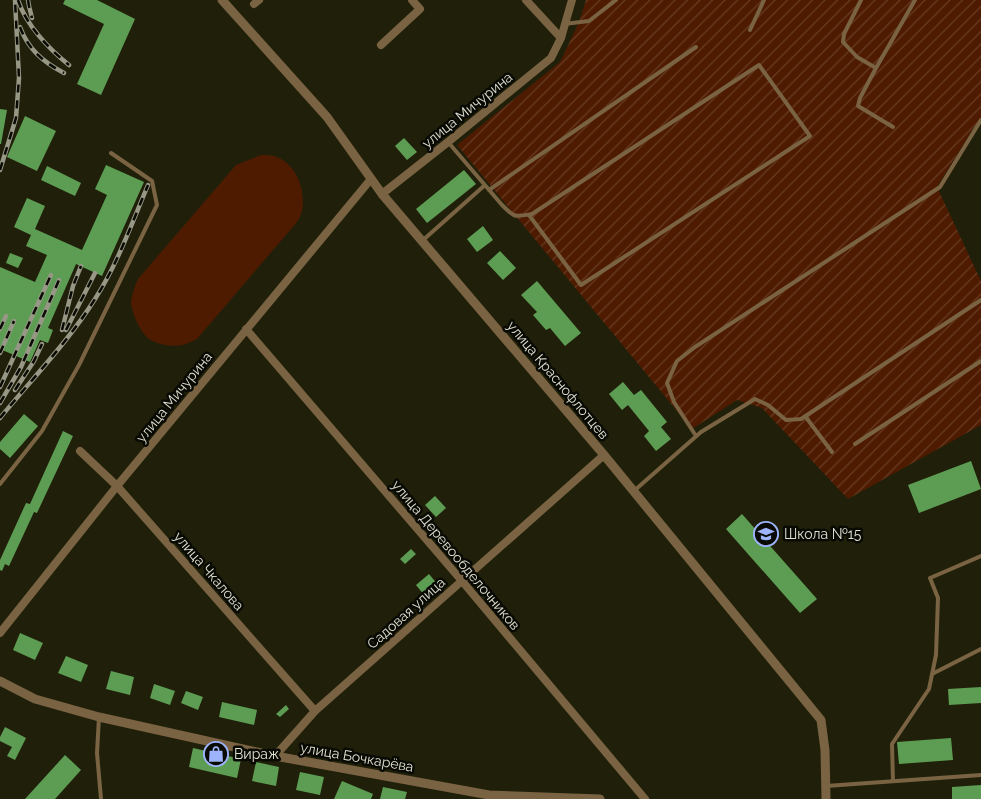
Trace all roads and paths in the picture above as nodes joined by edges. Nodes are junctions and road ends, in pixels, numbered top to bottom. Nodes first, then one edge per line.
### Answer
1 (222, 0) edge
2 (412, 0) edge
3 (526, 0) edge
4 (572, 0) edge
5 (616, 0) edge
6 (764, 0) edge
7 (860, 0) edge
8 (915, 0) edge
9 (564, 24) junction
10 (750, 30) dead end
11 (560, 38) junction
12 (381, 45) dead end
13 (696, 47) dead end
14 (876, 68) junction
15 (981, 120) edge
16 (893, 127) dead end
17 (448, 142) junction
18 (111, 153) dead end
19 (372, 179) junction
20 (485, 185) junction
21 (489, 190) junction
22 (382, 194) junction
23 (529, 215) junction
24 (422, 241) junction
25 (981, 300) edge
26 (246, 329) junction
27 (981, 361) edge
28 (805, 416) junction
29 (696, 436) junction
30 (855, 444) dead end
31 (80, 451) dead end
32 (832, 452) dead end
33 (604, 455) junction
34 (0, 484) edge
35 (117, 486) junction
36 (633, 492) junction
37 (981, 556) edge
38 (462, 580) junction
39 (0, 633) edge
40 (981, 649) edge
41 (932, 674) junction
42 (0, 681) edge
43 (315, 711) junction
44 (99, 717) junction
45 (275, 756) junction
46 (981, 775) edge
47 (893, 781) junction
48 (826, 786) junction
49 (101, 799) edge
50 (600, 799) edge
51 (645, 799) edge
52 (826, 799) edge

1 - 19 street, улица Краснофлотцев
2 - 12 street
3 - 11 street
4 - 9 street, улица Мичурина
5 - 9 lane
6 - 10 lane
7 - 14 lane
8 - 14 lane
9 - 11 street, улица Мичурина
11 - 17 street, улица Мичурина
13 - 21 lane
14 - 16 lane
15 - 29 lane
17 - 20 lane
17 - 22 street, улица Мичурина
18 - 34 lane
19 - 22 street, улица Краснофлотцев
19 - 26 street, улица Мичурина
20 - 21 lane
20 - 24 lane
21 - 23 lane
22 - 24 street, улица Краснофлотцев
23 - 23 lane
24 - 33 street, улица Краснофлотцев
25 - 28 lane
26 - 35 street, улица Мичурина
26 - 38 street, улица Деревообделочников
27 - 30 lane
28 - 29 lane
28 - 32 lane
29 - 36 lane
31 - 35 street, улица Чкалова
33 - 36 street, улица Краснофлотцев
33 - 38 street, Садовая улица
35 - 39 street, улица Мичурина
35 - 43 street, улица Чкалова
36 - 48 street, улица Краснофлотцев
37 - 41 lane
38 - 43 street, Садовая улица
38 - 51 street, улица Деревообделочников
40 - 41 lane
41 - 47 lane
42 - 44 street, улица Бочкарёва
43 - 45 street, Садовая улица
44 - 45 street, улица Бочкарёва
44 - 49 lane
45 - 50 street, улица Бочкарёва
46 - 47 lane
47 - 48 lane
48 - 52 street, улица Краснофлотцев

